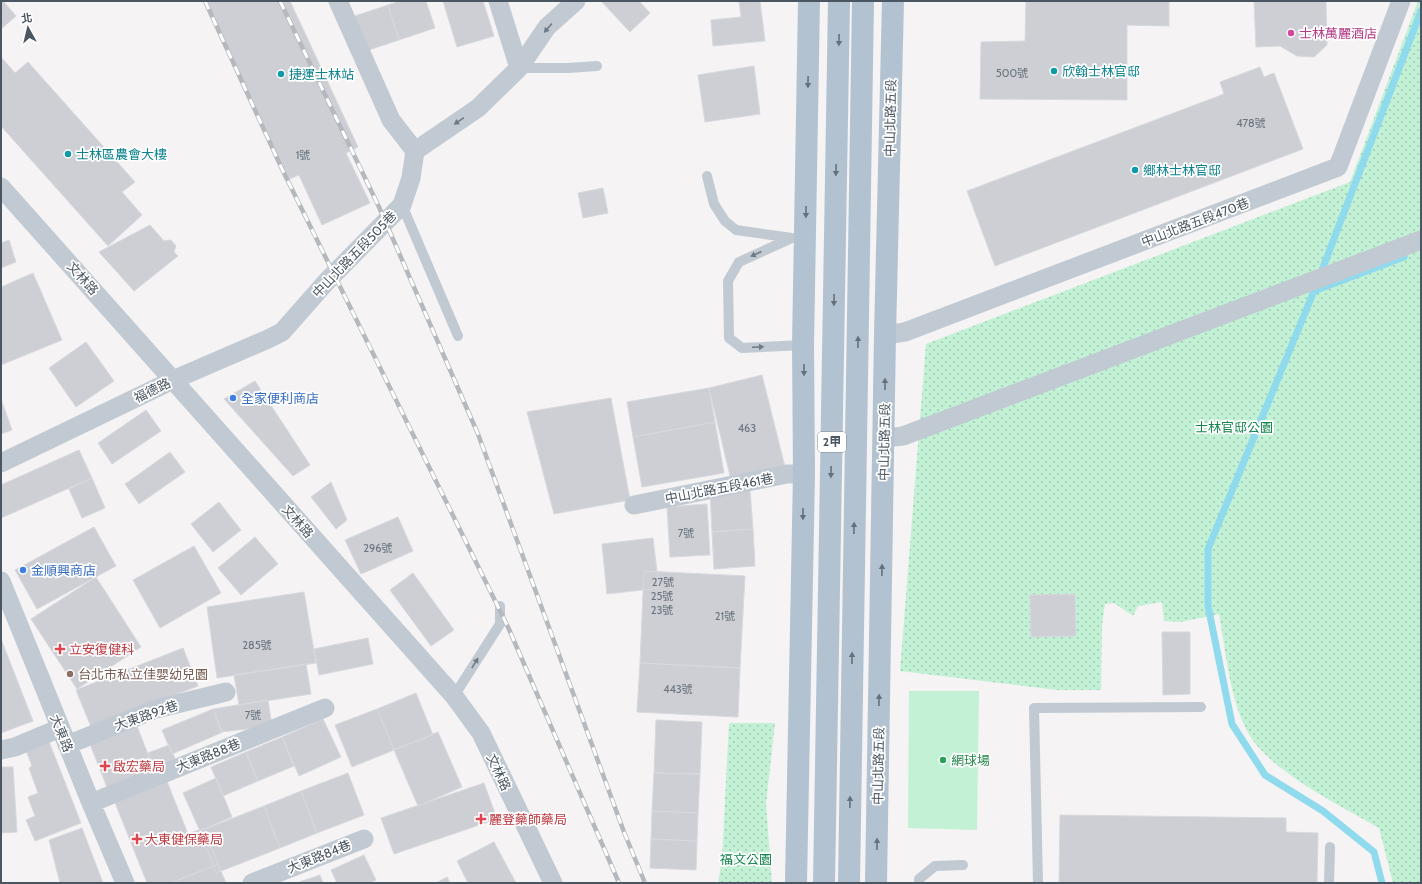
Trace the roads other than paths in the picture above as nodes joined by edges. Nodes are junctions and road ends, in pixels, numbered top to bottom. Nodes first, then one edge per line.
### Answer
1 (498, 1) edge
2 (576, 1) edge
3 (809, 1) edge
4 (839, 1) edge
5 (863, 1) edge
6 (893, 1) edge
7 (1401, 1) edge
8 (342, 2) edge
9 (597, 66) dead end
10 (520, 68) junction
11 (415, 151) junction
12 (707, 176) dead end
13 (1, 187) edge
14 (402, 205) junction
15 (799, 238) junction
16 (1421, 240) edge
17 (805, 268) junction
18 (835, 270) junction
19 (298, 313) joint
20 (885, 335) junction
21 (458, 336) dead end
22 (804, 345) junction
23 (173, 380) junction
24 (884, 438) junction
25 (1, 463) edge
26 (804, 474) junction
27 (634, 505) dead end
28 (1, 581) edge
29 (500, 606) dead end
30 (226, 692) dead end
31 (454, 696) junction
32 (1201, 707) dead end
33 (324, 708) dead end
34 (60, 728) junction
35 (67, 745) junction
36 (1, 750) edge
37 (91, 803) junction
38 (364, 839) dead end
39 (1330, 847) dead end
40 (963, 865) dead end
41 (125, 883) edge
42 (252, 883) edge
43 (553, 883) edge
44 (796, 883) edge
45 (824, 883) edge
46 (849, 883) edge
47 (876, 883) edge
48 (919, 883) edge
49 (1038, 883) edge
50 (1329, 883) edge

1 - 10 street
2 -> 10 street
3 -> 15 main road
4 -> 18 main road, 2甲
46 -> 5 main road, 2甲
6 - 20 main road, 中山北路五段
7 - 20 street, 中山北路五段470巷
8 - 11 street
9 - 10 lane
10 -> 11 street
11 - 14 street, 中山北路五段505巷
12 - 15 lane
13 - 23 street, 文林路
14 - 19 street, 中山北路五段505巷
14 - 21 lane
15 - 17 main road
15 -> 22 lane
16 - 24 street
17 - 18 main road
17 - 22 main road
18 -> 45 main road, 2甲
19 - 23 street, 福德路
24 -> 20 main road, 中山北路五段
22 -> 26 main road
23 - 25 street, 福德路
23 - 31 street, 文林路
47 -> 24 main road, 中山北路五段
26 - 27 street, 中山北路五段461巷
26 -> 44 main road
28 - 34 street, 大東路
31 -> 29 lane
30 - 35 street, 大東路92巷
31 - 43 street, 文林路
32 - 49 lane
33 - 37 street, 大東路88巷
34 - 35 street, 大東路
34 - 36 street
35 - 37 street, 大東路
37 - 41 street, 大東路
38 - 42 street, 大東路84巷
39 - 50 lane
40 - 48 lane

